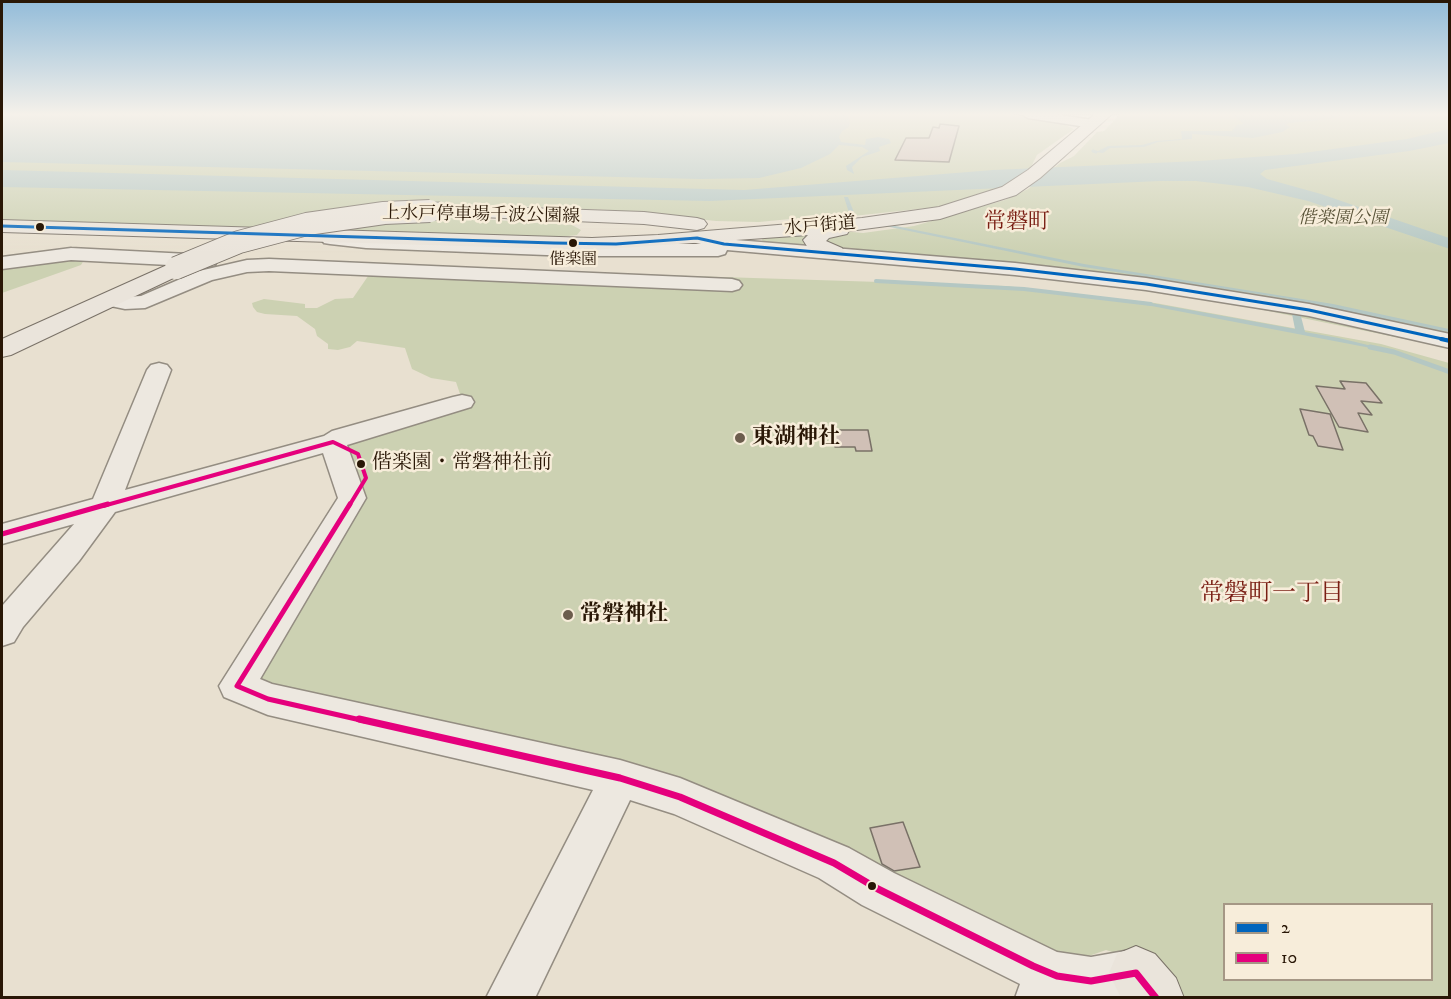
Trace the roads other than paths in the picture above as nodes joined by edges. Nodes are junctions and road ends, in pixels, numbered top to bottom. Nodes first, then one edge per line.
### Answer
1 (1050, 161) edge
2 (508, 214) junction
3 (579, 216) junction
4 (916, 217) junction
5 (2, 226) edge
6 (322, 237) junction
7 (697, 238) junction
8 (767, 240) junction
9 (517, 243) junction
10 (834, 253) junction
11 (921, 261) junction
12 (2, 263) edge
13 (226, 270) junction
14 (732, 285) dead end
15 (108, 300) junction
16 (1449, 341) edge
17 (2, 349) edge
18 (159, 370) dead end
19 (462, 402) dead end
20 (333, 442) junction
21 (105, 505) junction
22 (2, 534) edge
23 (5, 623) edge
24 (620, 778) junction
25 (1128, 984) edge
26 (510, 998) edge
27 (1039, 998) edge

1 - 4 main road, 水戸街道
2 - 3 main road, 上水戸停車場千波公園線
2 - 9 main road
2 - 15 main road, 上水戸停車場千波公園線, bridge
3 - 4 main road
3 - 7 main road, 上水戸停車場千波公園線
4 - 8 main road, 水戸街道
4 - 10 main road
5 - 6 main road, 水戸街道, bridge
6 - 9 main road, 水戸街道
6 - 11 street
7 - 8 main road, 水戸街道
7 - 9 main road, 水戸街道
8 - 10 street
10 - 11 street
11 - 16 street
12 - 13 street
13 - 14 street
13 - 15 street
15 - 17 main road, 上水戸停車場千波公園線
18 - 21 street
19 - 20 street
20 - 21 street
20 - 24 street
21 - 22 street
21 - 23 street
24 - 25 street
24 - 26 street
25 - 27 street

